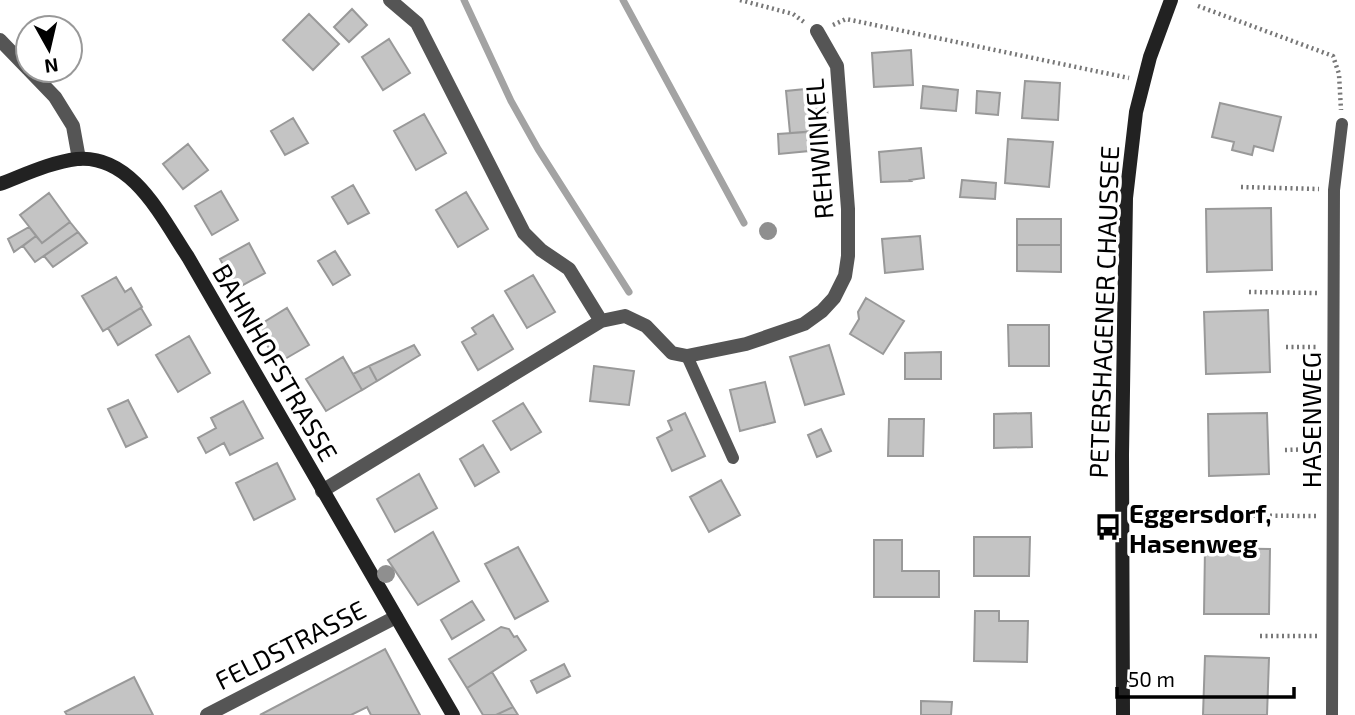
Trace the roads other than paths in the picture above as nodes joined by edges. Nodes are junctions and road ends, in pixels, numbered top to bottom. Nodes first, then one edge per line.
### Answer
1 (390, 0) edge
2 (1171, 0) edge
3 (817, 31) road end
4 (0, 40) edge
5 (14, 54) edge
6 (43, 84) edge
7 (1342, 124) road end
8 (79, 159) junction
9 (0, 184) edge
10 (601, 321) junction
11 (687, 356) junction
12 (733, 458) dead end
13 (322, 491) junction
14 (396, 617) junction
15 (206, 715) edge
16 (453, 715) edge
17 (1123, 715) edge
18 (1332, 715) edge

1 - 10 street
2 - 17 main road, PETERSHAGENER CHAUSSEE
3 - 11 street, REHWINKEL
4 - 5 street
6 - 8 street
7 - 18 lane, HASENWEG
8 - 9 main road
8 - 13 main road, BAHNHOFSTRASSE
10 - 11 street
10 - 13 street
11 - 12 lane
13 - 14 main road, BAHNHOFSTRASSE
14 - 15 street, FELDSTRASSE
14 - 16 main road, BAHNHOFSTRASSE

